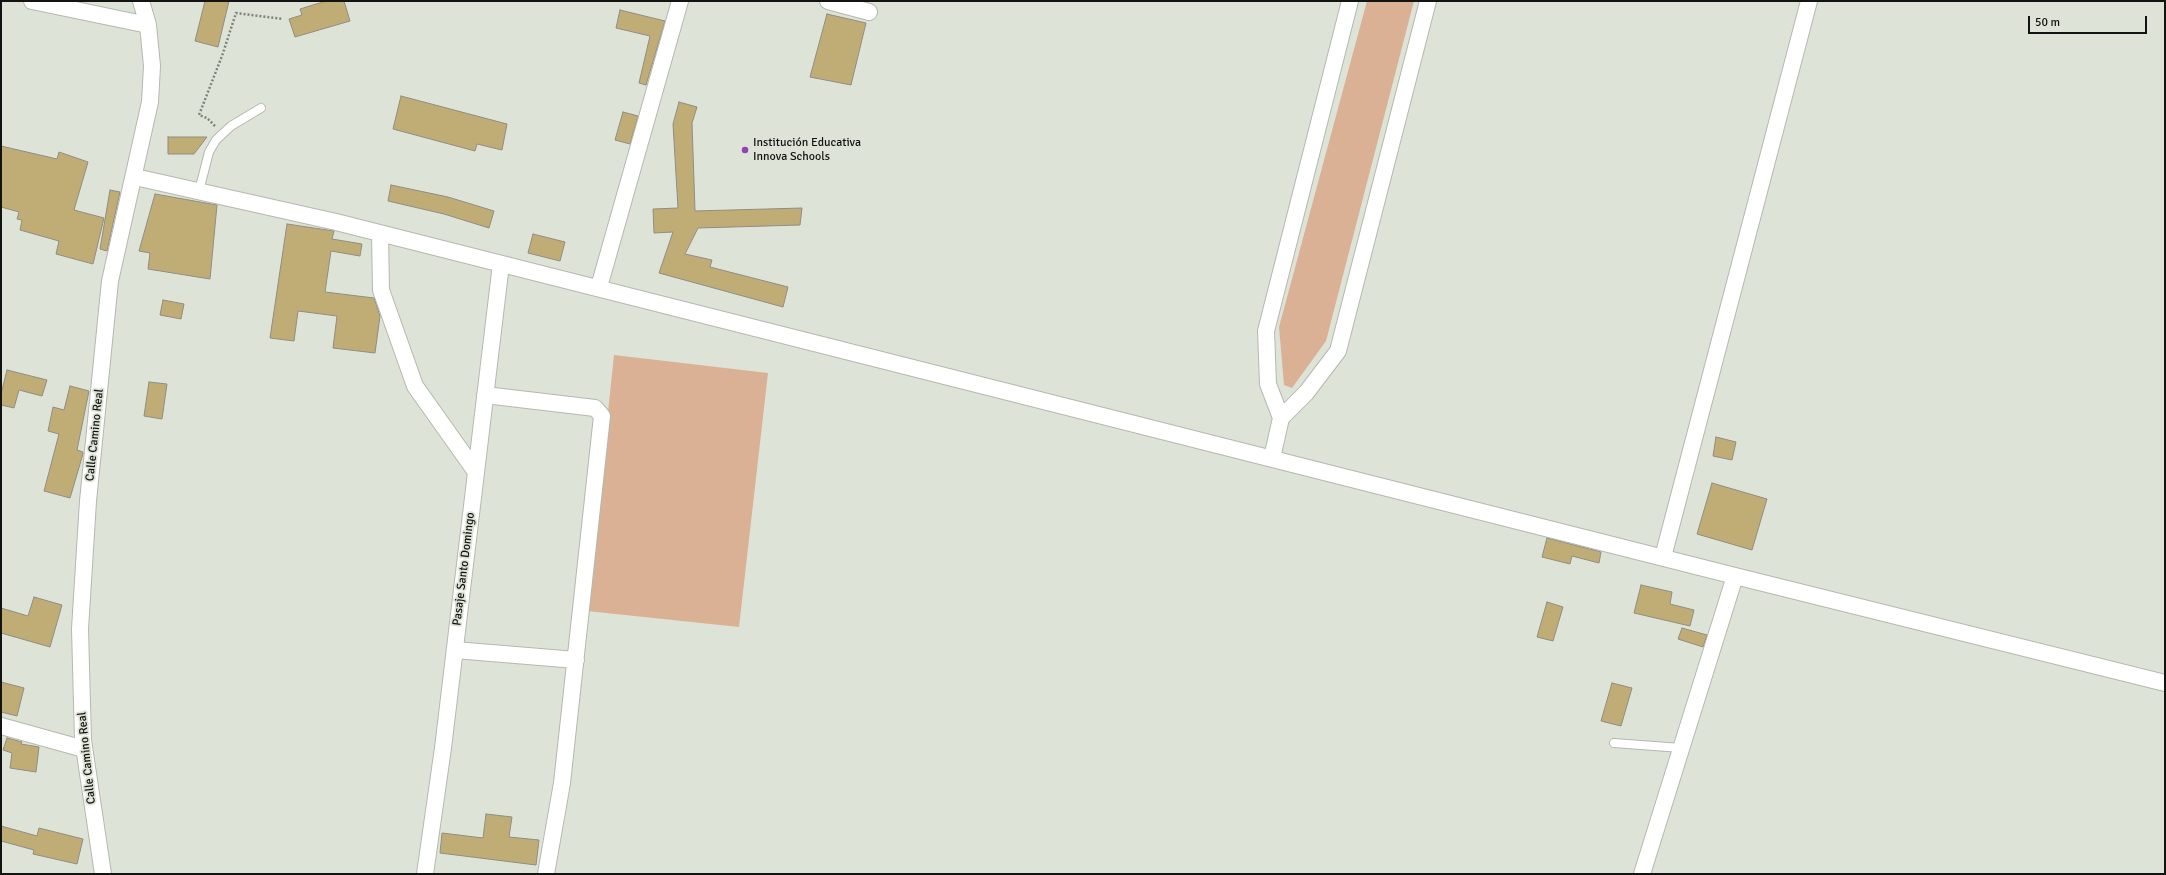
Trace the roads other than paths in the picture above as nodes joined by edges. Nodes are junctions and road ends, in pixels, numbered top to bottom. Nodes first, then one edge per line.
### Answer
1 (32, 1) edge
2 (141, 1) edge
3 (680, 1) edge
4 (828, 1) edge
5 (1350, 1) edge
6 (1428, 1) edge
7 (1809, 1) edge
8 (869, 12) dead end
9 (148, 25) junction
10 (261, 108) dead end
11 (135, 176) junction
12 (199, 191) junction
13 (380, 233) junction
14 (501, 264) junction
15 (600, 287) junction
16 (485, 395) junction
17 (1281, 418) junction
18 (1272, 458) junction
19 (476, 472) junction
20 (1663, 557) junction
21 (1735, 576) junction
22 (454, 650) junction
23 (576, 660) junction
24 (2165, 683) edge
25 (1, 726) edge
26 (1614, 743) dead end
27 (1681, 748) junction
28 (84, 749) junction
29 (103, 874) edge
30 (425, 874) edge
31 (546, 874) edge
32 (1642, 874) edge

1 - 9 street
2 - 9 street, Calle Camino Real
3 - 15 street
4 - 8 street
5 - 17 street
6 - 17 street
7 - 20 street
9 - 11 street, Calle Camino Real
10 - 12 lane
11 - 12 street
11 - 28 street, Calle Camino Real
12 - 13 street
13 - 14 street
13 - 19 street
14 - 15 street
14 - 16 street, Pasaje Santo Domingo
15 - 18 street
16 - 19 street, Pasaje Santo Domingo
16 - 23 street
17 - 18 street
18 - 20 street
19 - 22 street, Pasaje Santo Domingo
20 - 21 street
21 - 24 street
21 - 27 street
22 - 23 street
22 - 30 street, Pasaje Santo Domingo
23 - 31 street
25 - 28 street
26 - 27 lane
27 - 32 street
28 - 29 street, Calle Camino Real

